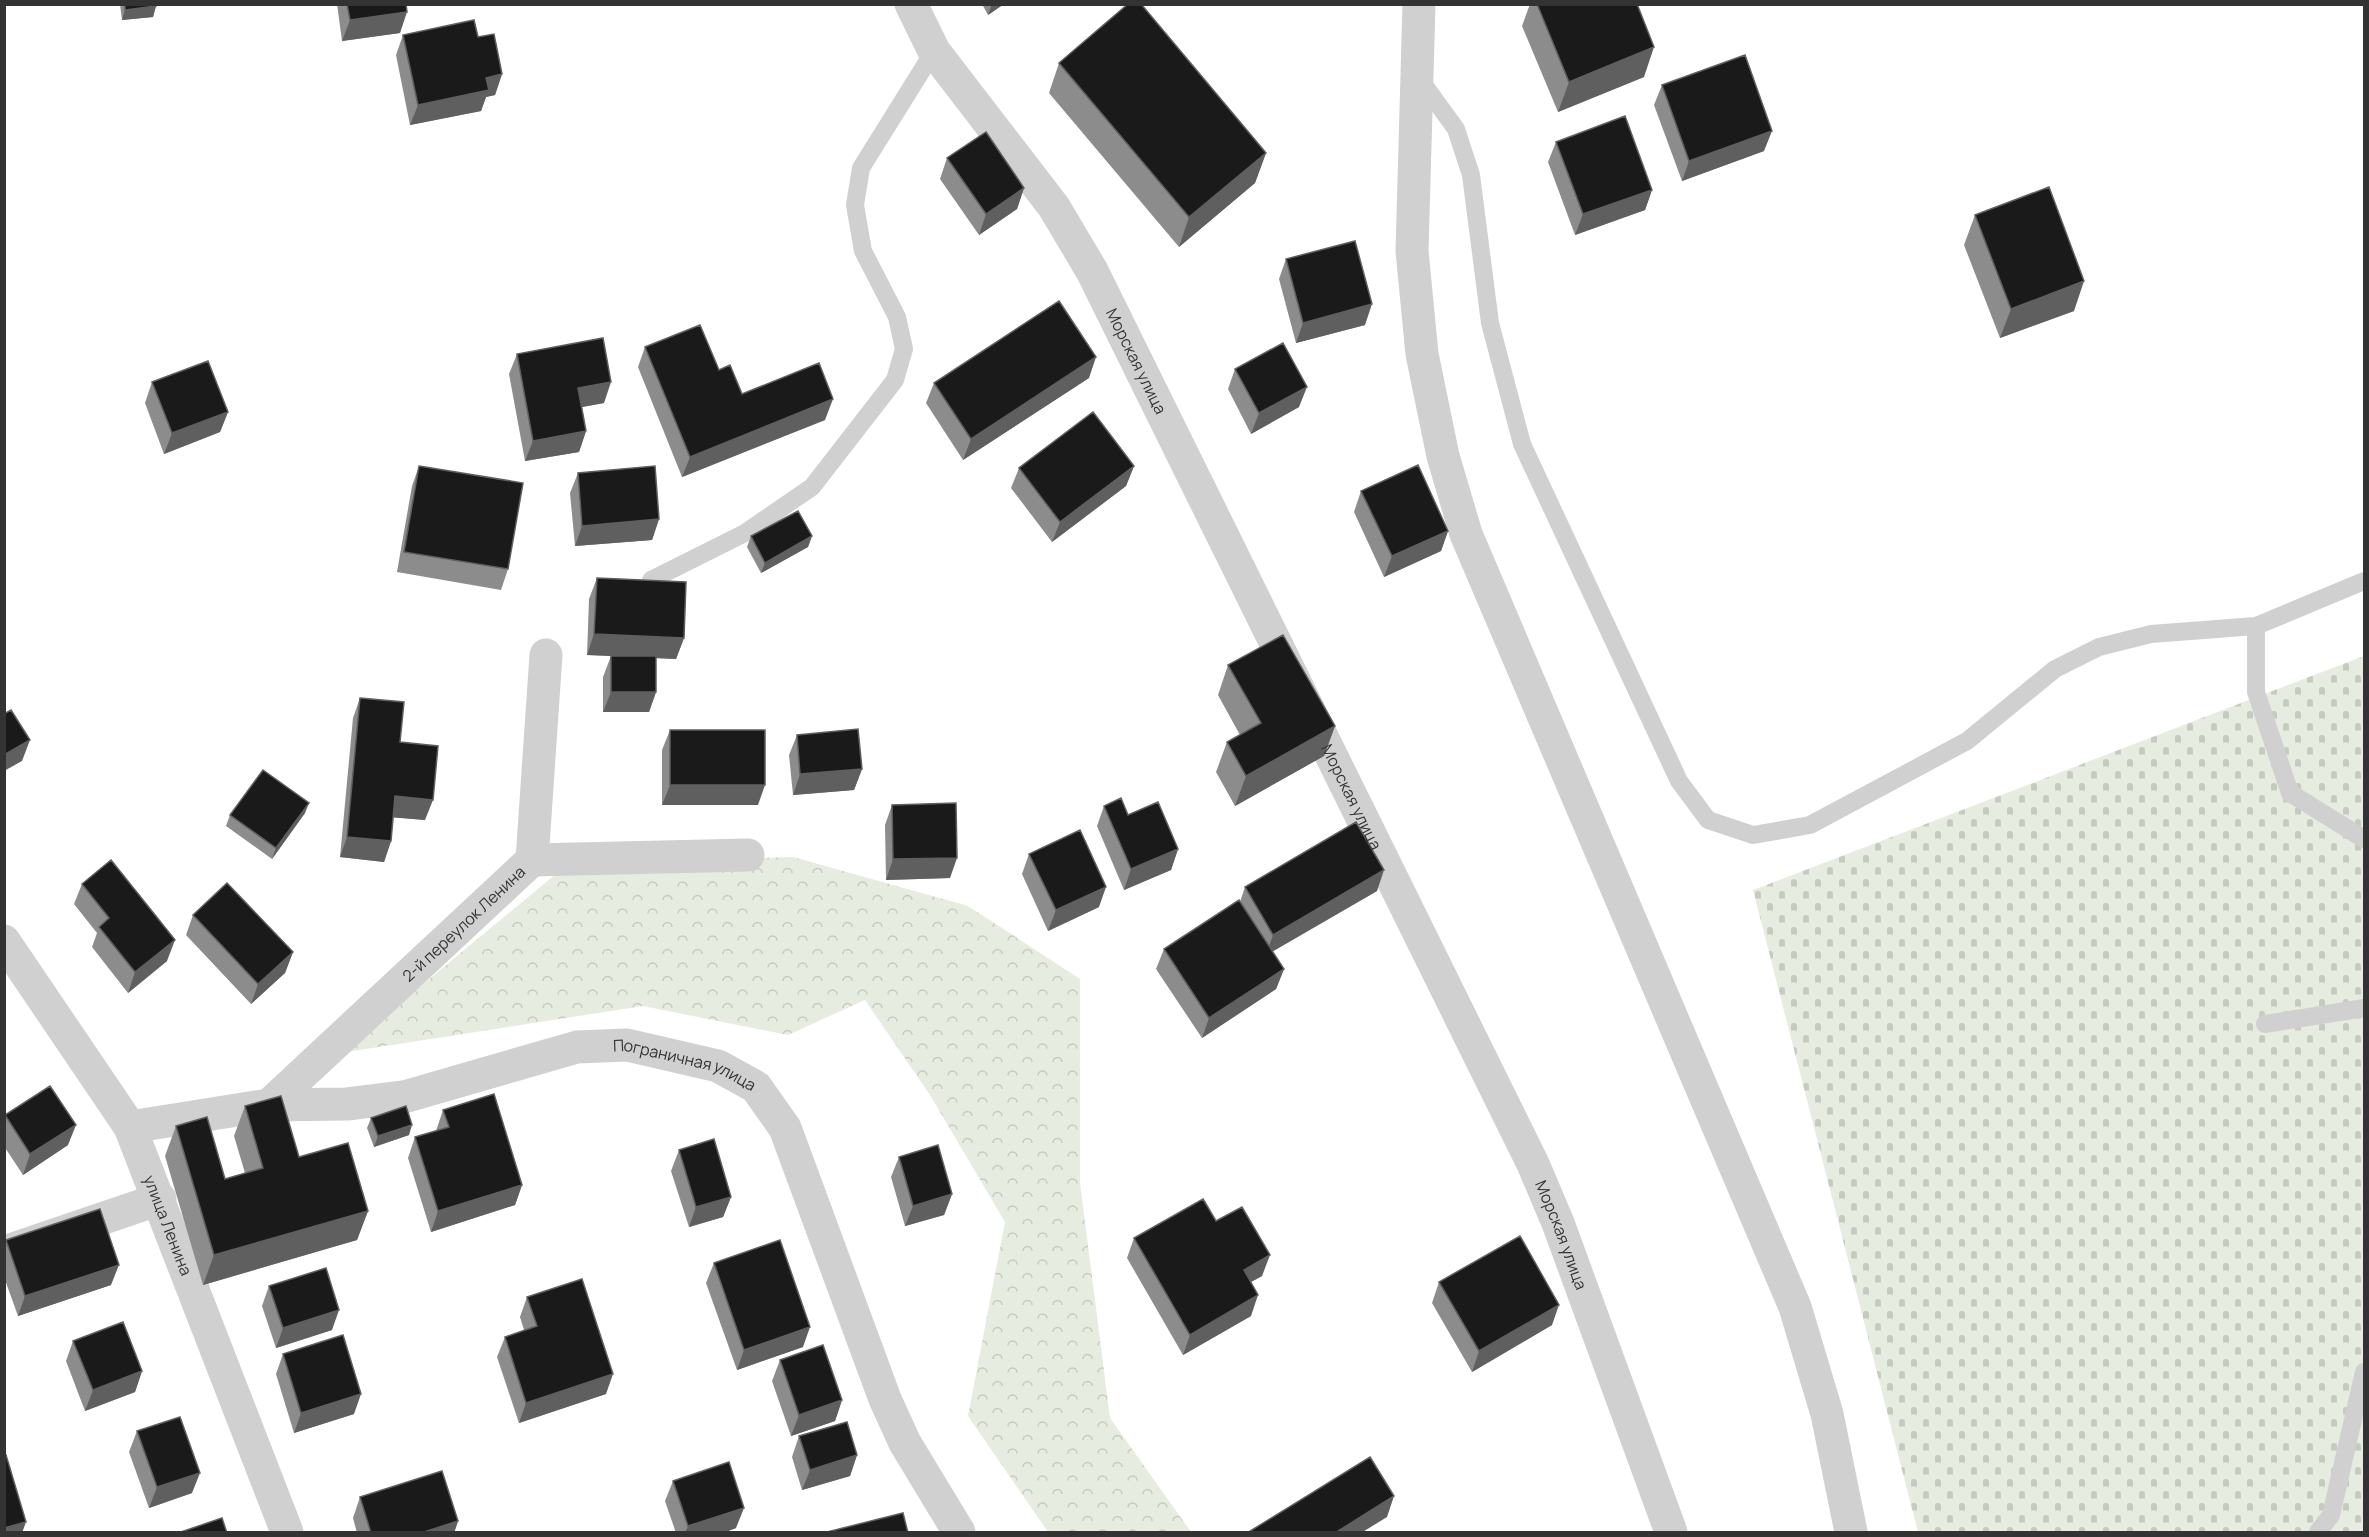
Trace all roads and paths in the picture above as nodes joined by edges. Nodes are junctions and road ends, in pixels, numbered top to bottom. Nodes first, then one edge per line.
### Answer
1 (911, 4) edge
2 (1419, 4) edge
3 (934, 51) junction
4 (1418, 77) junction
5 (651, 580) edge
6 (2364, 581) edge
7 (2256, 626) junction
8 (546, 654) dead end
9 (2364, 839) edge
10 (748, 855) dead end
11 (532, 860) junction
12 (4, 941) edge
13 (2364, 1008) edge
14 (2265, 1024) dead end
15 (269, 1104) junction
16 (130, 1127) junction
17 (160, 1199) junction
18 (4, 1252) edge
19 (2364, 1372) edge
20 (287, 1533) edge
21 (959, 1533) edge
22 (1671, 1533) edge
23 (1851, 1533) edge
24 (2318, 1533) edge

1 - 3 street, Морская улица
2 - 4 street
3 - 5 lane
3 - 22 street, Морская улица
4 - 7 lane
4 - 23 street
6 - 7 lane
7 - 9 lane
8 - 11 street, 2-й переулок Ленина
10 - 11 street
11 - 15 street, 2-й переулок Ленина
12 - 16 street, улица Ленина
13 - 14 lane
15 - 16 street, Пограничная улица
15 - 21 street, Пограничная улица
16 - 17 street, улица Ленина
17 - 18 street
17 - 20 street, улица Ленина
19 - 24 lane

